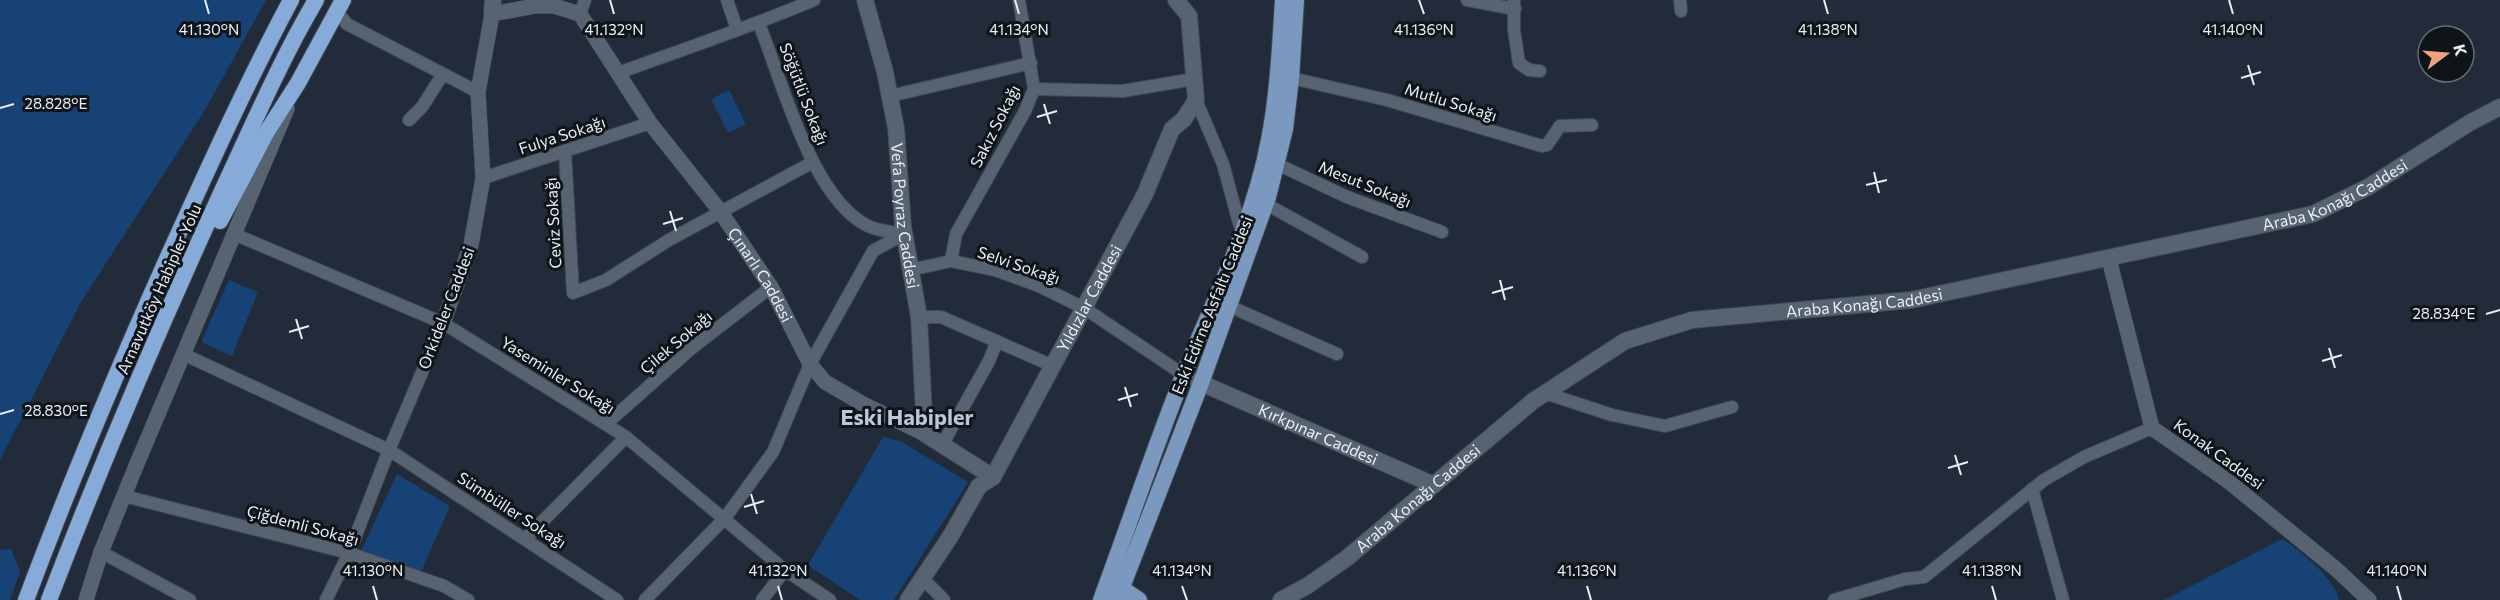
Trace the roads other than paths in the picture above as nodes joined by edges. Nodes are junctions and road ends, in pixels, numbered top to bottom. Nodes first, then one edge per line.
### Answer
1 (291, 0) edge
2 (316, 0) edge
3 (727, 0) edge
4 (814, 0) edge
5 (865, 0) edge
6 (1019, 0) edge
7 (1176, 0) edge
8 (1283, 0) edge
9 (1296, 0) edge
10 (1467, 0) edge
11 (1514, 4) edge
12 (340, 5) edge
13 (492, 7) edge
14 (582, 7) edge
15 (1190, 8) edge
16 (759, 24) junction
17 (736, 29) junction
18 (1031, 63) junction
19 (1540, 71) dead end
20 (618, 73) junction
21 (443, 74) junction
22 (1291, 78) junction
23 (1194, 79) junction
24 (298, 83) junction
25 (1034, 89) junction
26 (478, 92) junction
27 (890, 96) junction
28 (1196, 100) junction
29 (2500, 107) edge
30 (409, 120) dead end
31 (650, 123) junction
32 (1592, 125) dead end
33 (565, 151) junction
34 (813, 162) junction
35 (1277, 164) junction
36 (483, 178) junction
37 (1266, 204) junction
38 (720, 211) junction
39 (1442, 232) dead end
40 (234, 234) junction
41 (904, 234) junction
42 (1249, 234) junction
43 (1362, 257) dead end
44 (2109, 259) junction
45 (951, 261) junction
46 (910, 270) junction
47 (771, 287) junction
48 (174, 296) junction
49 (1229, 306) junction
50 (1084, 308) junction
51 (919, 317) junction
52 (443, 322) junction
53 (997, 341) junction
54 (183, 354) junction
55 (1337, 354) dead end
56 (810, 364) junction
57 (1053, 366) junction
58 (1184, 375) junction
59 (1201, 383) junction
60 (1545, 393) junction
61 (1732, 407) dead end
62 (606, 424) junction
63 (2152, 428) junction
64 (925, 434) junction
65 (626, 437) junction
66 (942, 445) junction
67 (389, 450) junction
68 (993, 477) junction
69 (1434, 485) junction
70 (2032, 489) junction
71 (124, 496) junction
72 (725, 518) junction
73 (526, 538) junction
74 (101, 552) junction
75 (349, 554) junction
76 (785, 570) junction
77 (922, 578) junction
78 (1110, 595) edge
79 (2362, 597) edge
80 (26, 600) edge
81 (49, 600) edge
82 (86, 600) edge
83 (190, 600) edge
84 (326, 600) edge
85 (468, 600) edge
86 (617, 600) edge
87 (645, 600) edge
88 (762, 600) edge
89 (830, 600) edge
90 (908, 600) edge
91 (944, 600) edge
92 (1139, 600) edge
93 (1281, 600) edge
94 (1834, 600) edge
95 (2063, 600) edge

1 - 80 highway, Arnavutköy Habipler Yolu
2 - 48 highway, Arnavutköy Habipler Yolu
3 - 17 street
4 - 16 street
5 - 27 main road, Vefa Poyraz Caddesi
6 - 18 street, Sakız Sokağı
7 - 15 main road
8 - 42 main road, Eski Edirne Asfaltı Caddesi
9 - 22 main road, Eski Edirne Asfaltı Caddesi
10 - 11 street
11 - 19 street
12 - 21 street
12 - 24 highway
13 - 14 street
13 - 26 street, Orkideler Caddesi
14 - 20 street, Çınarlı Caddesi
15 - 23 main road
16 - 17 street
16 - 34 street, Söğütlü Sokağı
17 - 20 street
18 - 25 street, Sakız Sokağı
18 - 27 street
20 - 31 street, Çınarlı Caddesi
21 - 26 street
21 - 30 street
22 - 32 street, Mutlu Sokağı
22 - 35 main road, Eski Edirne Asfaltı Caddesi
23 - 25 street
23 - 28 main road
24 - 40 street
24 - 48 highway
25 - 45 street, Sakız Sokağı
26 - 36 street, Orkideler Caddesi
27 - 41 main road, Vefa Poyraz Caddesi
28 - 42 street
28 - 50 main road, Yıldızlar Caddesi
29 - 44 main road, Araba Konağı Caddesi
31 - 33 street, Fulya Sokağı
31 - 38 street, Çınarlı Caddesi
33 - 36 street, Fulya Sokağı
33 - 38 street, Ceviz Sokağı
34 - 38 street
34 - 41 street, Söğütlü Sokağı
35 - 37 main road, Eski Edirne Asfaltı Caddesi
35 - 39 street, Mesut Sokağı
36 - 52 street, Orkideler Caddesi
37 - 42 main road, Eski Edirne Asfaltı Caddesi
37 - 43 street
38 - 47 street, Çınarlı Caddesi
40 - 52 street, Yaseminler Sokağı
40 - 54 street
41 - 46 main road, Vefa Poyraz Caddesi
41 - 56 street
42 - 49 main road, Eski Edirne Asfaltı Caddesi
42 - 58 main road, Eski Edirne Asfaltı Caddesi
44 - 60 main road, Araba Konağı Caddesi
44 - 63 street, Konak Caddesi
45 - 46 street, Selvi Sokağı
45 - 50 street, Selvi Sokağı
46 - 51 main road, Vefa Poyraz Caddesi
47 - 56 street, Çınarlı Caddesi
47 - 62 street, Çilek Sokağı
48 - 81 highway, Arnavutköy Habipler Yolu
49 - 55 street
49 - 59 main road, Eski Edirne Asfaltı Caddesi
50 - 57 main road, Yıldızlar Caddesi
50 - 58 street, Selvi Sokağı
51 - 53 street
51 - 64 main road, Vefa Poyraz Caddesi
52 - 62 street, Yaseminler Sokağı
52 - 67 street, Orkideler Caddesi
53 - 57 street
53 - 66 street
54 - 67 street, Sümbüller Sokağı
54 - 71 street
56 - 64 street, Çınarlı Caddesi
56 - 72 street
57 - 68 main road, Yıldızlar Caddesi
58 - 59 street, Selvi Sokağı
58 - 78 main road, Eski Edirne Asfaltı Caddesi
59 - 69 main road, Kırkpınar Caddesi
59 - 78 main road, Eski Edirne Asfaltı Caddesi
60 - 61 street
60 - 69 main road, Araba Konağı Caddesi
62 - 65 street, Yaseminler Sokağı
63 - 70 street
63 - 79 street, Konak Caddesi
64 - 66 main road, Çınarlı Caddesi
65 - 72 street, Yaseminler Sokağı
65 - 73 street
66 - 68 main road, Çınarlı Caddesi
67 - 73 street, Sümbüller Sokağı
67 - 75 street, Orkideler Caddesi
68 - 77 main road, Yıldızlar Caddesi
69 - 93 main road, Araba Konağı Caddesi
70 - 94 street
70 - 95 street
71 - 74 street
71 - 75 street, Çiğdemli Sokağı
72 - 76 street, Yaseminler Sokağı
72 - 87 street
73 - 86 street, Sümbüller Sokağı
74 - 82 street
74 - 83 street
75 - 84 street, Orkideler Caddesi
75 - 85 street, Çiğdemli Sokağı
76 - 88 street
76 - 89 street, Yaseminler Sokağı
77 - 90 main road
77 - 91 street
78 - 92 main road

